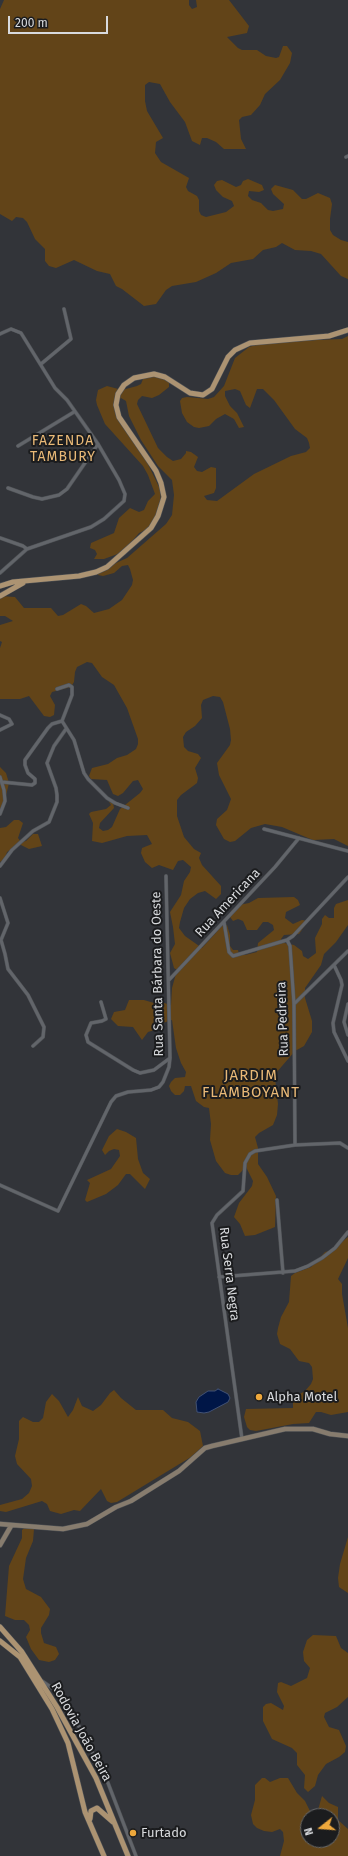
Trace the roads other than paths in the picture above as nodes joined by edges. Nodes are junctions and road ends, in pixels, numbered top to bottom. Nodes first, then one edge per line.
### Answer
1 (64, 309) dead end
2 (348, 330) edge
3 (0, 334) edge
4 (41, 364) junction
5 (74, 412) junction
6 (98, 444) junction
7 (18, 446) dead end
8 (8, 488) dead end
9 (0, 538) edge
10 (27, 549) junction
11 (0, 573) edge
12 (28, 581) junction
13 (0, 586) edge
14 (0, 596) edge
15 (57, 689) dead end
16 (0, 715) edge
17 (62, 720) junction
18 (66, 729) junction
19 (0, 730) edge
20 (0, 777) edge
21 (2, 782) junction
22 (128, 808) dead end
23 (0, 814) edge
24 (264, 829) dead end
25 (299, 838) junction
26 (348, 850) edge
27 (0, 866) edge
28 (166, 876) dead end
29 (348, 877) edge
30 (0, 898) edge
31 (224, 922) junction
32 (286, 940) junction
33 (348, 951) edge
34 (345, 954) junction
35 (348, 959) edge
36 (334, 965) junction
37 (169, 980) junction
38 (101, 1002) dead end
39 (294, 1004) junction
40 (348, 1004) edge
41 (348, 1035) edge
42 (33, 1046) dead end
43 (170, 1058) junction
44 (348, 1061) edge
45 (295, 1145) junction
46 (348, 1148) edge
47 (0, 1185) edge
48 (277, 1200) dead end
49 (348, 1232) edge
50 (283, 1273) junction
51 (218, 1277) junction
52 (348, 1436) edge
53 (242, 1439) junction
54 (0, 1524) edge
55 (11, 1526) junction
56 (0, 1545) edge
57 (0, 1627) edge
58 (0, 1641) edge
59 (40, 1680) junction
60 (115, 1824) junction
61 (92, 1829) junction
62 (104, 1856) edge
63 (128, 1856) edge
64 (136, 1856) edge

1 - 4 street
2 - 12 main road
3 - 4 street
4 - 5 street
5 - 6 street
5 - 7 street
6 - 8 street
6 - 10 street
9 - 10 street
10 - 11 street
12 - 13 main road
12 - 14 main road
15 - 17 street
16 - 19 street
17 - 18 street
17 - 21 street
18 - 22 street
18 - 27 street
20 - 21 street
21 - 23 street
24 - 25 street
25 - 26 street
25 - 31 street, Rua Americana
28 - 37 street, Rua Santa Bárbara do Oeste
29 - 32 street
30 - 42 street
31 - 32 street
31 - 37 street, Rua Americana
32 - 39 street, Rua Pedreira
33 - 34 street
34 - 35 street
34 - 36 street
36 - 39 street
36 - 44 street
37 - 43 street, Rua Santa Bárbara do Oeste
38 - 43 street
39 - 45 street, Rua Pedreira
40 - 41 street
43 - 47 street, Rua Santa Bárbara do Oeste
45 - 46 street, Rua Serra Negra
45 - 51 street, Rua Serra Negra
48 - 50 street
49 - 50 street
50 - 51 street
51 - 53 street, Rua Serra Negra
52 - 53 street
53 - 55 street
54 - 55 street
55 - 56 street
57 - 59 main road, Rodovia João Beira
58 - 61 main road, Rodovia João Beira
59 - 60 main road, Rodovia João Beira
59 - 64 street
60 - 61 main road
60 - 63 main road, Rodovia João Beira
61 - 62 main road, Rodovia João Beira

